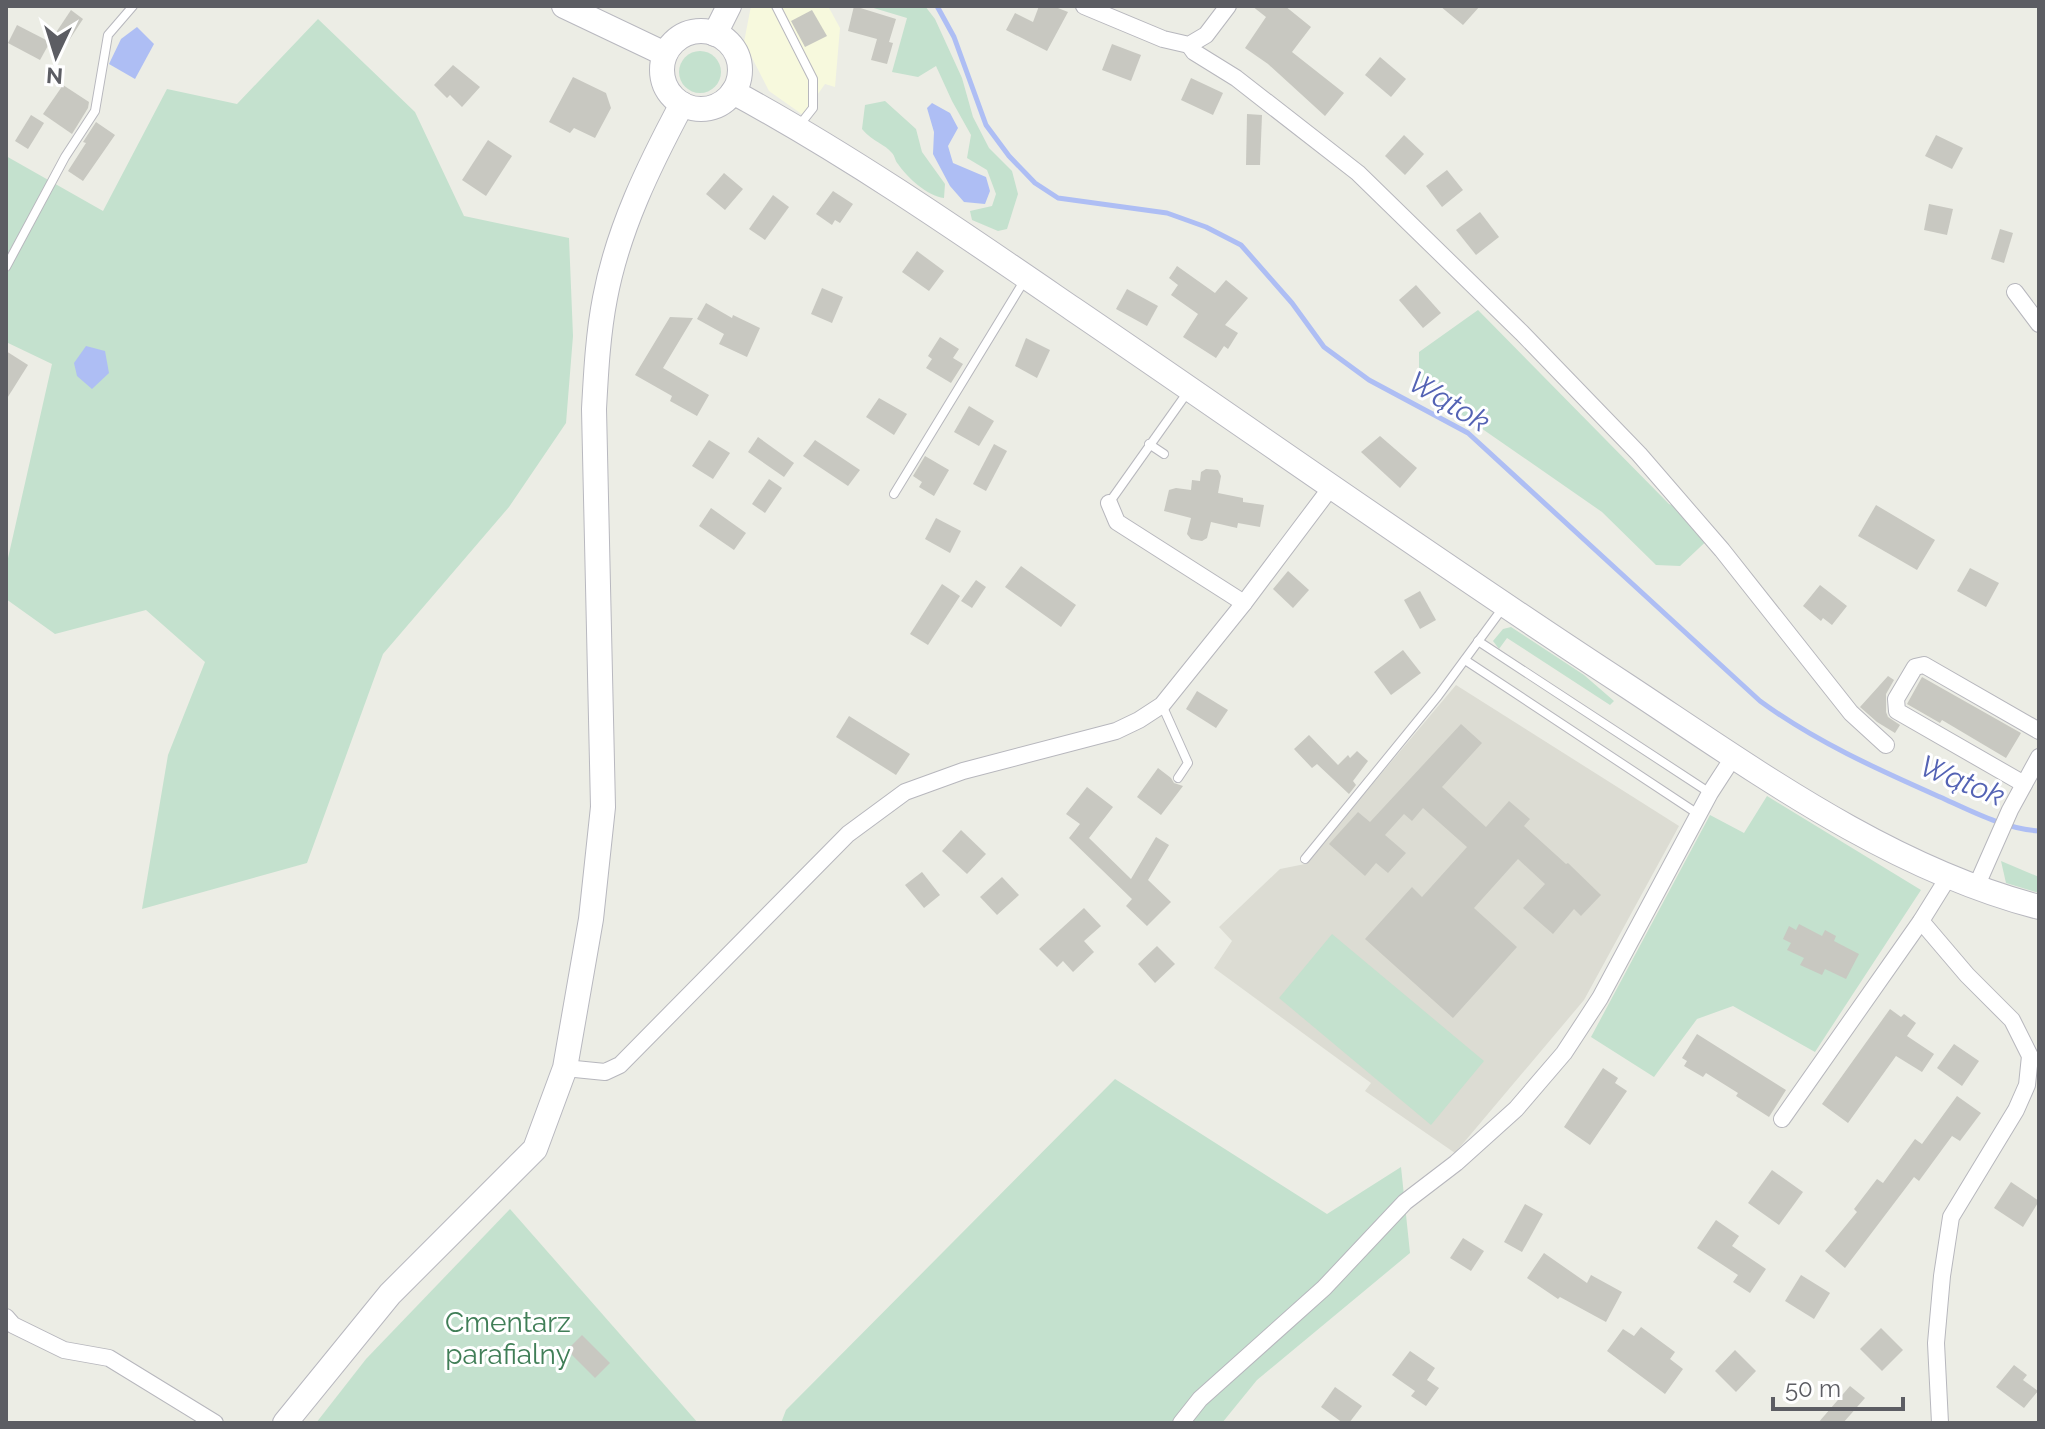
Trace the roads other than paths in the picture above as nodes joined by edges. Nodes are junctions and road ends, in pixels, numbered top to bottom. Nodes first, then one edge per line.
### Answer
1 (133, 6) edge
2 (564, 6) edge
3 (729, 6) edge
4 (776, 6) edge
5 (1084, 6) edge
6 (1228, 6) edge
7 (715, 34) junction
8 (1189, 45) junction
9 (665, 54) junction
10 (733, 92) junction
11 (682, 104) junction
12 (798, 128) junction
13 (6, 267) edge
14 (1027, 277) junction
15 (2015, 292) dead end
16 (2039, 324) edge
17 (1190, 389) junction
18 (1149, 444) junction
19 (1164, 454) dead end
20 (1332, 486) junction
21 (894, 494) dead end
22 (1109, 503) joint
23 (1244, 603) junction
24 (1505, 604) junction
25 (1478, 641) junction
26 (1465, 660) junction
27 (1162, 705) junction
28 (2039, 731) edge
29 (1886, 745) dead end
30 (1734, 756) junction
31 (2039, 757) edge
32 (1178, 778) dead end
33 (2024, 784) junction
34 (1710, 793) junction
35 (1698, 815) junction
36 (1305, 859) dead end
37 (1949, 876) junction
38 (1976, 887) junction
39 (2039, 907) edge
40 (1921, 921) junction
41 (2035, 1054) edge
42 (565, 1068) junction
43 (1782, 1119) dead end
44 (6, 1317) edge
45 (215, 1423) edge
46 (285, 1423) edge
47 (1181, 1423) edge
48 (1940, 1423) edge

1 - 13 lane
2 - 9 street
3 - 7 street
4 - 12 lane
5 - 8 street
6 - 8 street
7 - 9 street
7 - 10 street
8 - 29 street
9 - 11 street
10 - 11 street
10 - 12 street
11 - 42 street
12 - 14 street
14 - 17 street
14 - 21 lane
15 - 16 street
17 - 18 lane
17 - 20 street
18 - 19 lane
18 - 22 lane
20 - 23 street
20 - 24 street
22 - 23 street
23 - 27 street
24 - 25 lane
24 - 30 street
25 - 26 lane
25 - 34 lane
26 - 35 lane
26 - 36 lane
27 - 32 lane
27 - 42 street
28 - 33 street
30 - 34 street
30 - 37 street
31 - 33 street
33 - 38 street
34 - 35 street
35 - 47 street
37 - 38 street
37 - 40 street
38 - 39 street
40 - 41 street
40 - 43 street
41 - 48 street
42 - 46 street
44 - 45 street

